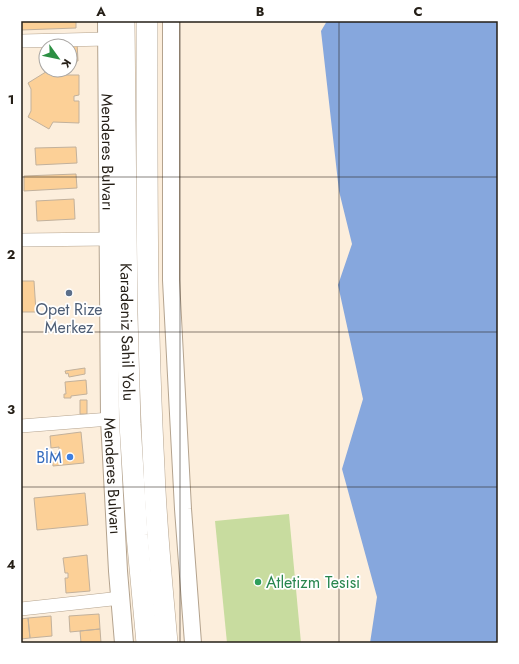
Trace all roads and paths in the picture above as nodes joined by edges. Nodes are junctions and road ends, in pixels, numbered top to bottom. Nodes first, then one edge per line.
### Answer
1 (106, 21) edge
2 (124, 21) edge
3 (148, 21) edge
4 (171, 21) edge
5 (107, 39) junction
6 (21, 40) edge
7 (108, 239) junction
8 (21, 240) edge
9 (110, 419) junction
10 (21, 426) edge
11 (120, 598) junction
12 (21, 609) edge
13 (124, 643) edge
14 (147, 643) edge
15 (167, 643) edge
16 (193, 643) edge

1 - 5 main road, Menderes Bulvarı
2 - 14 highway, Karadeniz Sahil Yolu
3 - 15 highway, Karadeniz Sahil Yolu
4 - 16 street
5 - 6 street
5 - 7 main road, Menderes Bulvarı
7 - 8 street
7 - 9 main road, Menderes Bulvarı
9 - 10 street
9 - 11 main road, Menderes Bulvarı
11 - 12 street
11 - 13 main road, Menderes Bulvarı

